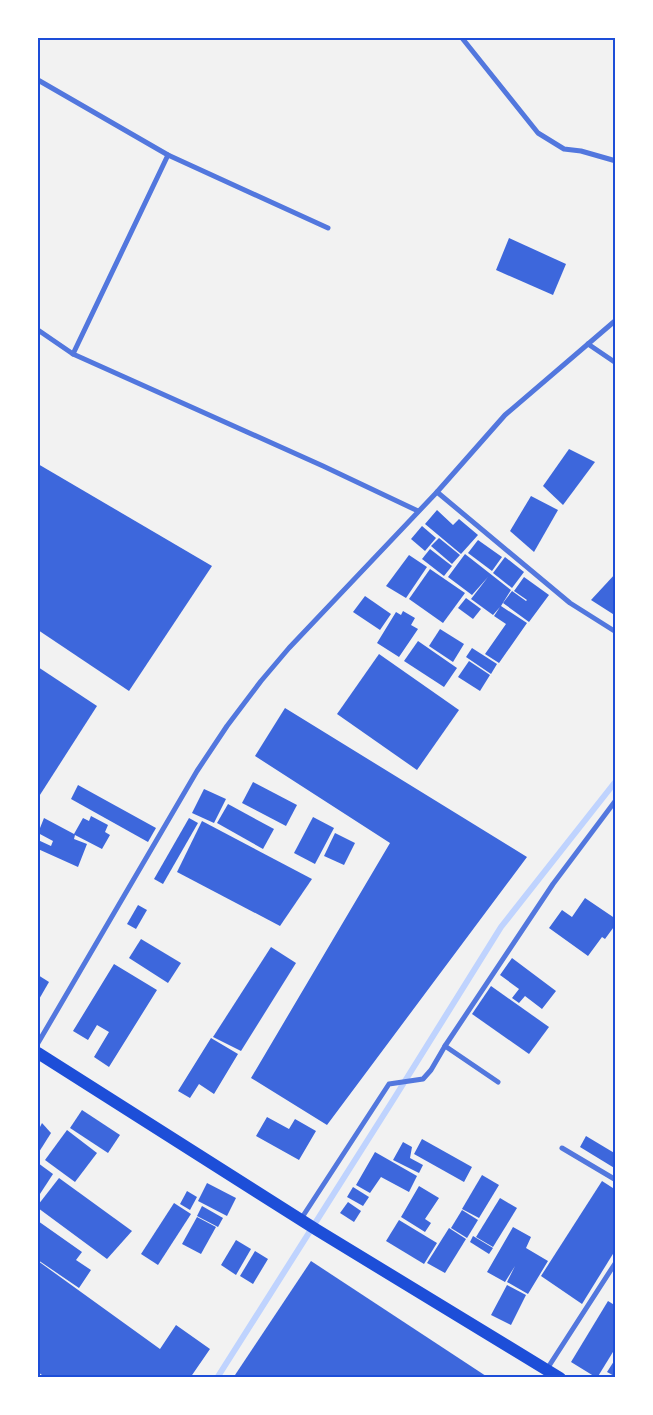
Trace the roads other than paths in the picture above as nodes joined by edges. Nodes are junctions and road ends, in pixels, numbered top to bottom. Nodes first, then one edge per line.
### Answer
1 (462, 38) edge
2 (38, 80) edge
3 (168, 154) junction
4 (616, 160) edge
5 (328, 228) dead end
6 (616, 320) edge
7 (38, 330) edge
8 (588, 344) junction
9 (73, 354) junction
10 (616, 363) edge
11 (437, 492) junction
12 (418, 511) junction
13 (616, 632) edge
14 (616, 800) edge
15 (38, 1043) edge
16 (445, 1046) junction
17 (38, 1053) edge
18 (498, 1082) dead end
19 (562, 1148) dead end
20 (616, 1180) edge
21 (303, 1220) junction
22 (616, 1262) edge
23 (547, 1369) junction
24 (560, 1378) edge

1 - 4 street
2 - 3 street
3 - 5 street
3 - 9 street
6 - 8 street
7 - 9 street
8 - 10 street
8 - 11 street
9 - 12 street
11 - 12 street
11 - 13 street
12 - 15 street
14 - 16 street
16 - 18 street
16 - 21 street
17 - 21 main road
19 - 20 street
21 - 23 main road
22 - 23 street
23 - 24 main road

